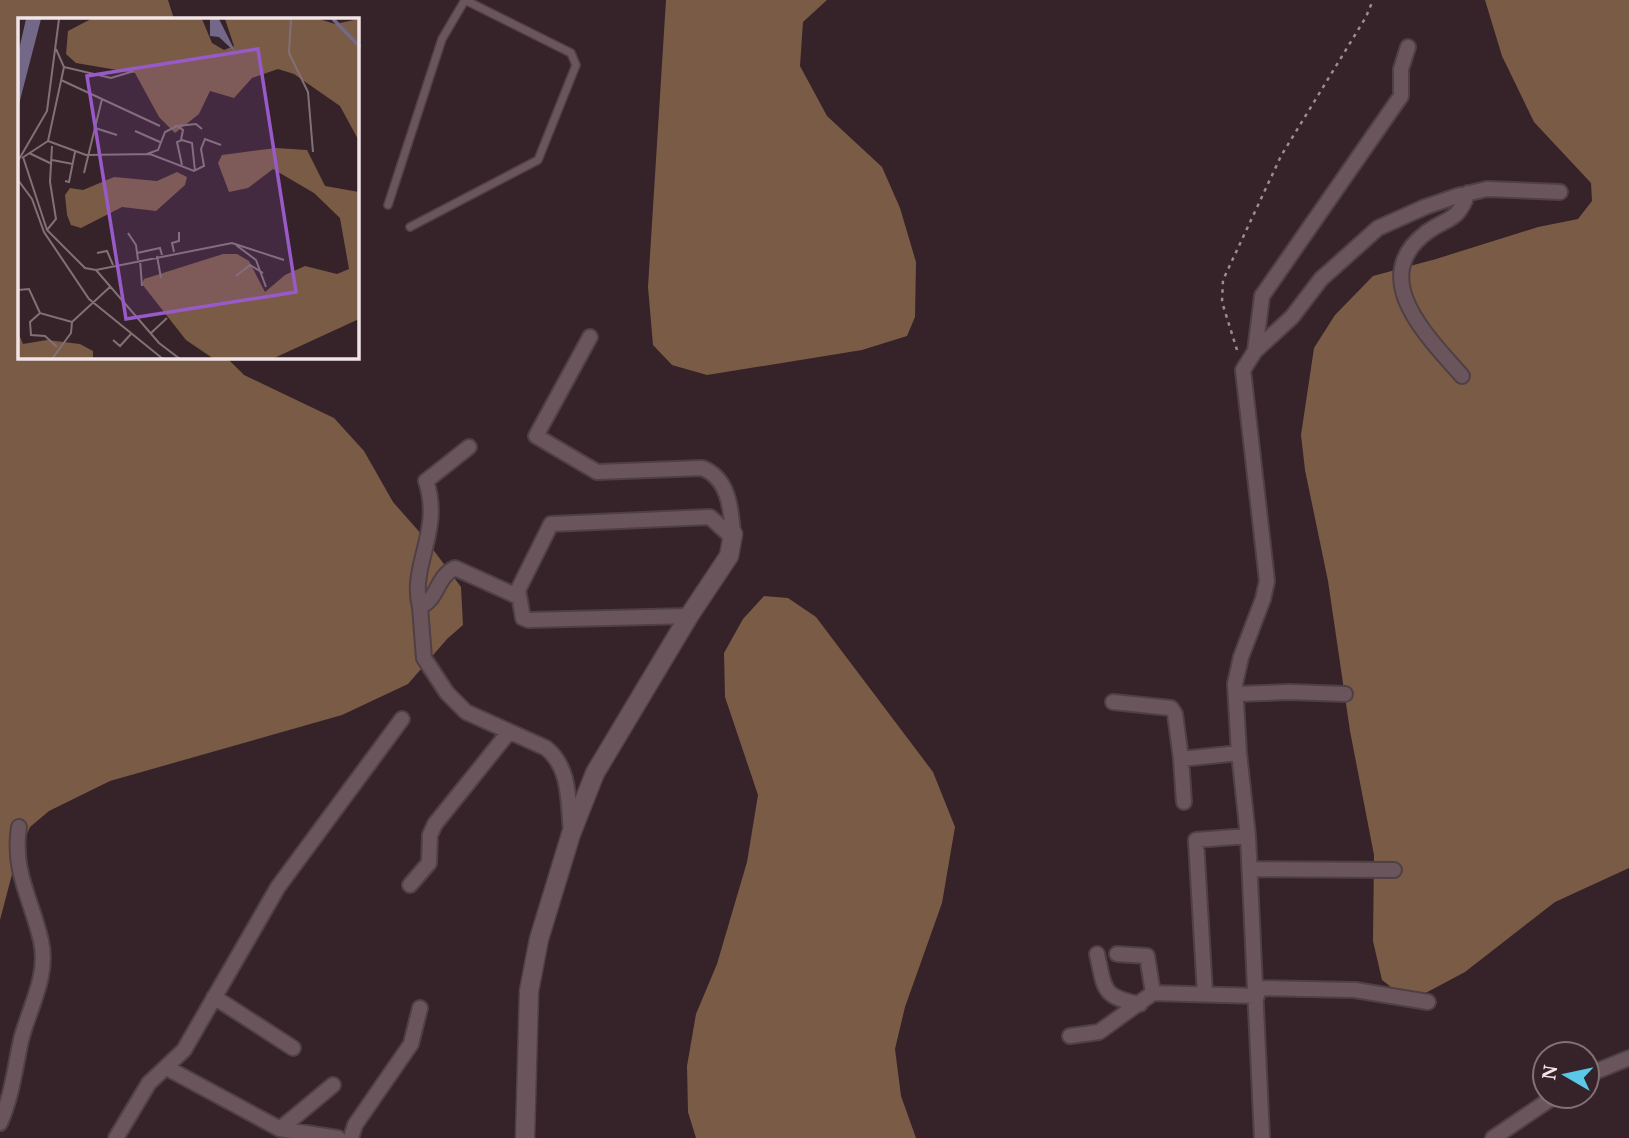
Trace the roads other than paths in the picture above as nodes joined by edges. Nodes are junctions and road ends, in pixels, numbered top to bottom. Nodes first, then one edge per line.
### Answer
1 (465, 0) edge
2 (1408, 47) dead end
3 (1560, 192) dead end
4 (1468, 193) junction
5 (388, 205) dead end
6 (410, 227) dead end
7 (590, 337) dead end
8 (1255, 351) junction
9 (1462, 376) dead end
10 (469, 447) dead end
11 (733, 536) junction
12 (519, 597) junction
13 (420, 607) junction
14 (689, 616) junction
15 (1345, 694) dead end
16 (1236, 695) junction
17 (1113, 702) dead end
18 (402, 719) dead end
19 (509, 732) junction
20 (1239, 753) junction
21 (1181, 759) junction
22 (1184, 802) dead end
23 (19, 827) dead end
24 (571, 834) junction
25 (1248, 836) junction
26 (1250, 869) junction
27 (1394, 870) dead end
28 (410, 885) dead end
29 (1097, 954) dead end
30 (1117, 954) dead end
31 (1257, 992) junction
32 (1153, 993) junction
33 (1205, 994) junction
34 (214, 997) junction
35 (1429, 1002) dead end
36 (1140, 1004) junction
37 (420, 1008) dead end
38 (1070, 1037) dead end
39 (293, 1048) dead end
40 (1629, 1058) edge
41 (167, 1068) junction
42 (1601, 1069) edge
43 (333, 1085) dead end
44 (1534, 1110) edge
45 (0, 1123) edge
46 (281, 1129) junction
47 (116, 1138) edge
48 (338, 1138) edge
49 (351, 1138) edge
50 (525, 1138) edge
51 (1262, 1138) edge
52 (1493, 1138) edge

1 - 5 lane
1 - 6 lane
2 - 8 street
3 - 4 street
4 - 8 street
4 - 9 street
7 - 11 street
8 - 16 street
10 - 13 street
11 - 12 street
11 - 14 street
12 - 13 street
12 - 14 street
13 - 19 street
14 - 24 street
15 - 16 street
16 - 20 street
17 - 21 street
18 - 34 street
19 - 24 street
19 - 28 street
20 - 21 street
20 - 25 street
21 - 22 street
23 - 45 street
24 - 50 street
25 - 26 street
25 - 33 street
26 - 27 street
26 - 31 street
29 - 36 street
30 - 32 street
31 - 33 street
31 - 35 street
31 - 51 street
32 - 33 street
32 - 36 street
34 - 39 street
34 - 41 street
36 - 38 street
37 - 49 street
40 - 42 street
41 - 46 street
41 - 47 street
43 - 46 street
44 - 52 street
46 - 48 street

